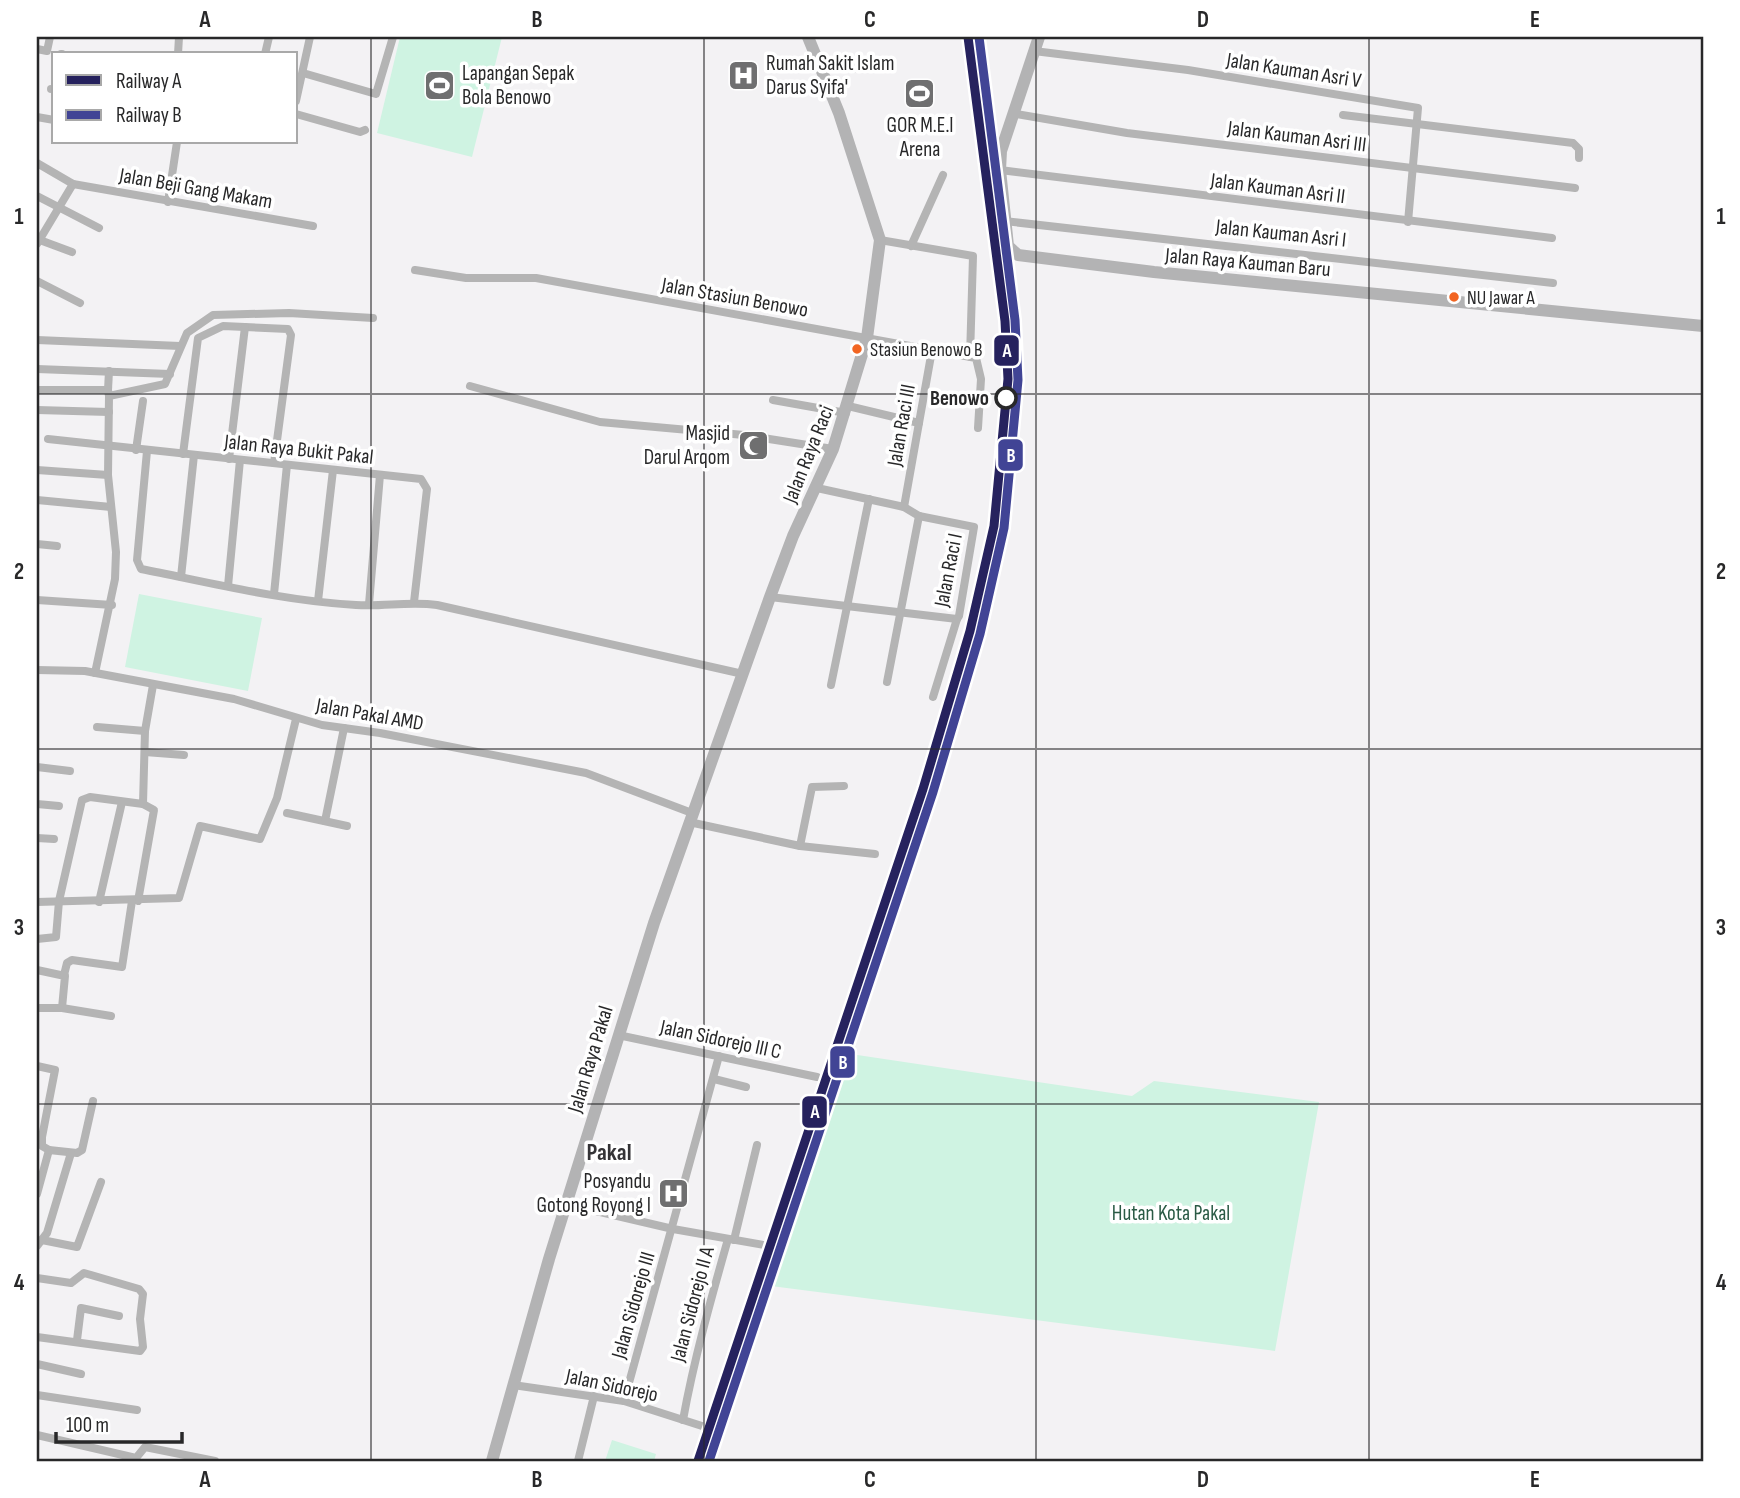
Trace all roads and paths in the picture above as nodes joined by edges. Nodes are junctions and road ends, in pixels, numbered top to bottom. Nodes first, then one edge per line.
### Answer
1 (50, 37) edge
2 (310, 37) edge
3 (393, 37) edge
4 (808, 37) edge
5 (1039, 37) edge
6 (37, 49) edge
7 (1034, 51) junction
8 (821, 69) junction
9 (853, 69) dead end
10 (303, 73) junction
11 (298, 93) edge
12 (1016, 114) junction
13 (298, 115) edge
14 (1343, 115) dead end
15 (1418, 124) junction
16 (365, 130) dead end
17 (177, 144) edge
18 (1579, 158) dead end
19 (37, 163) edge
20 (1413, 169) junction
21 (1000, 170) junction
22 (943, 175) dead end
23 (73, 184) junction
24 (1575, 188) dead end
25 (37, 196) edge
26 (168, 202) junction
27 (60, 207) junction
28 (1004, 221) junction
29 (1408, 222) junction
30 (313, 226) dead end
31 (99, 228) dead end
32 (1552, 238) dead end
33 (880, 240) junction
34 (38, 241) edge
35 (911, 246) junction
36 (72, 252) dead end
37 (415, 270) dead end
38 (37, 281) edge
39 (1553, 283) dead end
40 (80, 303) dead end
41 (373, 318) dead end
42 (1703, 326) edge
43 (245, 327) junction
44 (867, 338) junction
45 (37, 340) edge
46 (180, 346) junction
47 (932, 349) junction
48 (970, 357) junction
49 (37, 369) edge
50 (109, 371) junction
51 (170, 374) junction
52 (470, 386) dead end
53 (37, 390) edge
54 (108, 393) junction
55 (773, 400) dead end
56 (144, 401) dead end
57 (847, 409) junction
58 (37, 410) edge
59 (109, 412) junction
60 (919, 423) junction
61 (978, 428) dead end
62 (48, 439) dead end
63 (107, 446) junction
64 (833, 449) junction
65 (136, 450) junction
66 (147, 451) junction
67 (183, 454) junction
68 (194, 455) junction
69 (229, 459) junction
70 (240, 460) junction
71 (274, 463) junction
72 (287, 465) junction
73 (37, 470) edge
74 (333, 470) junction
75 (108, 475) junction
76 (380, 475) junction
77 (817, 488) junction
78 (869, 499) junction
79 (37, 500) edge
80 (111, 507) junction
81 (904, 507) junction
82 (919, 516) junction
83 (37, 544) edge
84 (57, 547) dead end
85 (181, 577) junction
86 (228, 586) junction
87 (274, 594) junction
88 (770, 597) junction
89 (37, 600) edge
90 (317, 601) junction
91 (414, 602) junction
92 (369, 604) junction
93 (112, 605) junction
94 (846, 607) junction
95 (900, 613) junction
96 (957, 619) junction
97 (37, 670) edge
98 (95, 673) junction
99 (743, 674) junction
100 (887, 682) dead end
101 (153, 685) junction
102 (831, 685) dead end
103 (933, 698) dead end
104 (296, 719) junction
105 (97, 727) dead end
106 (344, 728) junction
107 (145, 732) junction
108 (145, 752) junction
109 (184, 755) dead end
110 (37, 766) edge
111 (70, 771) dead end
112 (844, 786) dead end
113 (122, 802) junction
114 (37, 804) edge
115 (143, 804) junction
116 (59, 806) dead end
117 (287, 813) dead end
118 (691, 818) junction
119 (325, 821) junction
120 (347, 826) dead end
121 (37, 838) edge
122 (54, 839) dead end
123 (800, 845) junction
124 (875, 854) dead end
125 (37, 902) edge
126 (99, 902) junction
127 (134, 903) junction
128 (59, 905) junction
129 (37, 939) edge
130 (37, 970) edge
131 (64, 975) junction
132 (37, 1007) edge
133 (61, 1008) junction
134 (111, 1016) dead end
135 (618, 1035) junction
136 (719, 1056) junction
137 (37, 1066) edge
138 (817, 1077) dead end
139 (714, 1079) junction
140 (746, 1087) dead end
141 (93, 1101) dead end
142 (757, 1145) dead end
143 (49, 1150) junction
144 (71, 1153) junction
145 (101, 1182) dead end
146 (37, 1194) edge
147 (566, 1204) junction
148 (673, 1229) junction
149 (731, 1239) junction
150 (39, 1243) edge
151 (775, 1247) dead end
152 (37, 1278) edge
153 (119, 1316) dead end
154 (37, 1337) edge
155 (77, 1340) junction
156 (37, 1364) edge
157 (81, 1374) dead end
158 (513, 1385) junction
159 (37, 1395) edge
160 (594, 1395) junction
161 (624, 1401) junction
162 (137, 1410) dead end
163 (682, 1420) junction
164 (702, 1426) dead end
165 (37, 1435) edge
166 (215, 1461) edge
167 (492, 1461) edge
168 (578, 1461) edge

1 - 6 street
2 - 10 street
3 - 10 street
4 - 8 main road
5 - 7 main road, Jalan Raya Kauman Baru
7 - 12 main road, Jalan Raya Kauman Baru
7 - 15 street, Jalan Kauman Asri V
8 - 9 street
8 - 33 main road
10 - 11 street
12 - 20 street, Jalan Kauman Asri III
12 - 21 main road, Jalan Raya Kauman Baru
13 - 16 street
14 - 15 street
15 - 18 street
15 - 20 street
17 - 26 street
19 - 23 street, Jalan Beji Gang Makam
20 - 24 street, Jalan Kauman Asri III
20 - 29 street
21 - 28 main road, Jalan Raya Kauman Baru
21 - 29 street, Jalan Kauman Asri II
22 - 35 street
23 - 26 street, Jalan Beji Gang Makam
23 - 27 street
25 - 27 street
26 - 30 street, Jalan Beji Gang Makam
27 - 31 street
27 - 34 street
28 - 39 street, Jalan Kauman Asri I
28 - 42 main road, Jalan Raya Kauman Baru
29 - 32 street, Jalan Kauman Asri II
33 - 35 street
33 - 44 main road, Jalan Raya Raci
34 - 36 street
35 - 48 street
37 - 44 street, Jalan Stasiun Benowo
38 - 40 street
41 - 46 street
43 - 67 street
43 - 69 street
43 - 71 street
44 - 47 street, Jalan Stasiun Benowo
44 - 57 main road, Jalan Raya Raci
45 - 46 street
46 - 51 street
47 - 48 street, Jalan Stasiun Benowo
47 - 60 street, Jalan Raci III
48 - 61 street
49 - 50 street
50 - 51 street
50 - 54 street
51 - 54 street
52 - 64 street
53 - 54 street
54 - 59 street
55 - 57 street
56 - 65 street
57 - 60 street
57 - 64 main road, Jalan Raya Raci
58 - 59 street
59 - 63 street
60 - 81 street, Jalan Raci III
62 - 63 street, Jalan Raya Bukit Pakal
63 - 65 street, Jalan Raya Bukit Pakal
63 - 75 street
64 - 77 main road, Jalan Raya Raci
65 - 66 street, Jalan Raya Bukit Pakal
66 - 67 street, Jalan Raya Bukit Pakal
66 - 85 street
67 - 68 street, Jalan Raya Bukit Pakal
68 - 69 street, Jalan Raya Bukit Pakal
68 - 85 street
69 - 70 street, Jalan Raya Bukit Pakal
70 - 71 street, Jalan Raya Bukit Pakal
70 - 86 street
71 - 72 street, Jalan Raya Bukit Pakal
72 - 74 street, Jalan Raya Bukit Pakal
72 - 87 street
73 - 75 street
74 - 76 street, Jalan Raya Bukit Pakal
74 - 90 street
75 - 80 street
76 - 91 street, Jalan Raya Bukit Pakal
76 - 92 street
77 - 78 street, Jalan Raci I
77 - 88 main road, Jalan Raya Raci
78 - 81 street, Jalan Raci I
78 - 94 street
79 - 80 street
80 - 93 street
81 - 82 street, Jalan Raci I
82 - 95 street, Jalan Raci I
82 - 96 street, Jalan Raci I
83 - 84 street
85 - 86 street
86 - 87 street
87 - 90 street
88 - 94 street, Jalan Raci I
88 - 99 main road, Jalan Raya Raci
89 - 93 street
90 - 92 street
91 - 92 street
91 - 99 street
93 - 98 street
94 - 95 street, Jalan Raci I
94 - 102 street
95 - 96 street, Jalan Raci I
95 - 100 street, Jalan Raci I
96 - 103 street
97 - 98 street, Jalan Pakal AMD
98 - 101 street, Jalan Pakal AMD
99 - 118 main road, Jalan Raya Pakal
101 - 104 street, Jalan Pakal AMD
101 - 107 street
104 - 106 street, Jalan Pakal AMD
104 - 127 street
105 - 107 street
106 - 118 street, Jalan Pakal AMD
106 - 119 street
107 - 108 street
108 - 109 street
108 - 115 street
110 - 111 street
112 - 123 street
113 - 115 street
113 - 126 street
113 - 128 street
114 - 116 street
115 - 127 street
117 - 119 street
118 - 123 street, Jalan Pakal AMD
118 - 135 main road, Jalan Raya Pakal
119 - 120 street
121 - 122 street
123 - 124 street, Jalan Pakal AMD
125 - 128 street
126 - 127 street
126 - 128 street
127 - 131 street
128 - 129 street
130 - 131 street
131 - 133 street
132 - 133 street
133 - 134 street
135 - 136 street, Jalan Sidorejo III C
135 - 147 main road, Jalan Raya Pakal
136 - 138 street, Jalan Sidorejo III C
136 - 139 street, Jalan Sidorejo III
137 - 143 street
139 - 140 street
139 - 148 street, Jalan Sidorejo III
141 - 144 street
142 - 149 street, Jalan Sidorejo II A
143 - 144 street
143 - 146 street
144 - 150 street
145 - 150 street
147 - 148 street
147 - 158 main road, Jalan Raya Pakal
148 - 149 street
148 - 161 street, Jalan Sidorejo III
149 - 151 street
149 - 163 street, Jalan Sidorejo II A
152 - 155 street
153 - 155 street
154 - 155 street
156 - 157 street
158 - 160 street, Jalan Sidorejo
158 - 167 main road, Jalan Raya Pakal
159 - 162 street
160 - 161 street, Jalan Sidorejo
160 - 168 street
161 - 163 street, Jalan Sidorejo
163 - 164 street, Jalan Sidorejo
165 - 166 street

